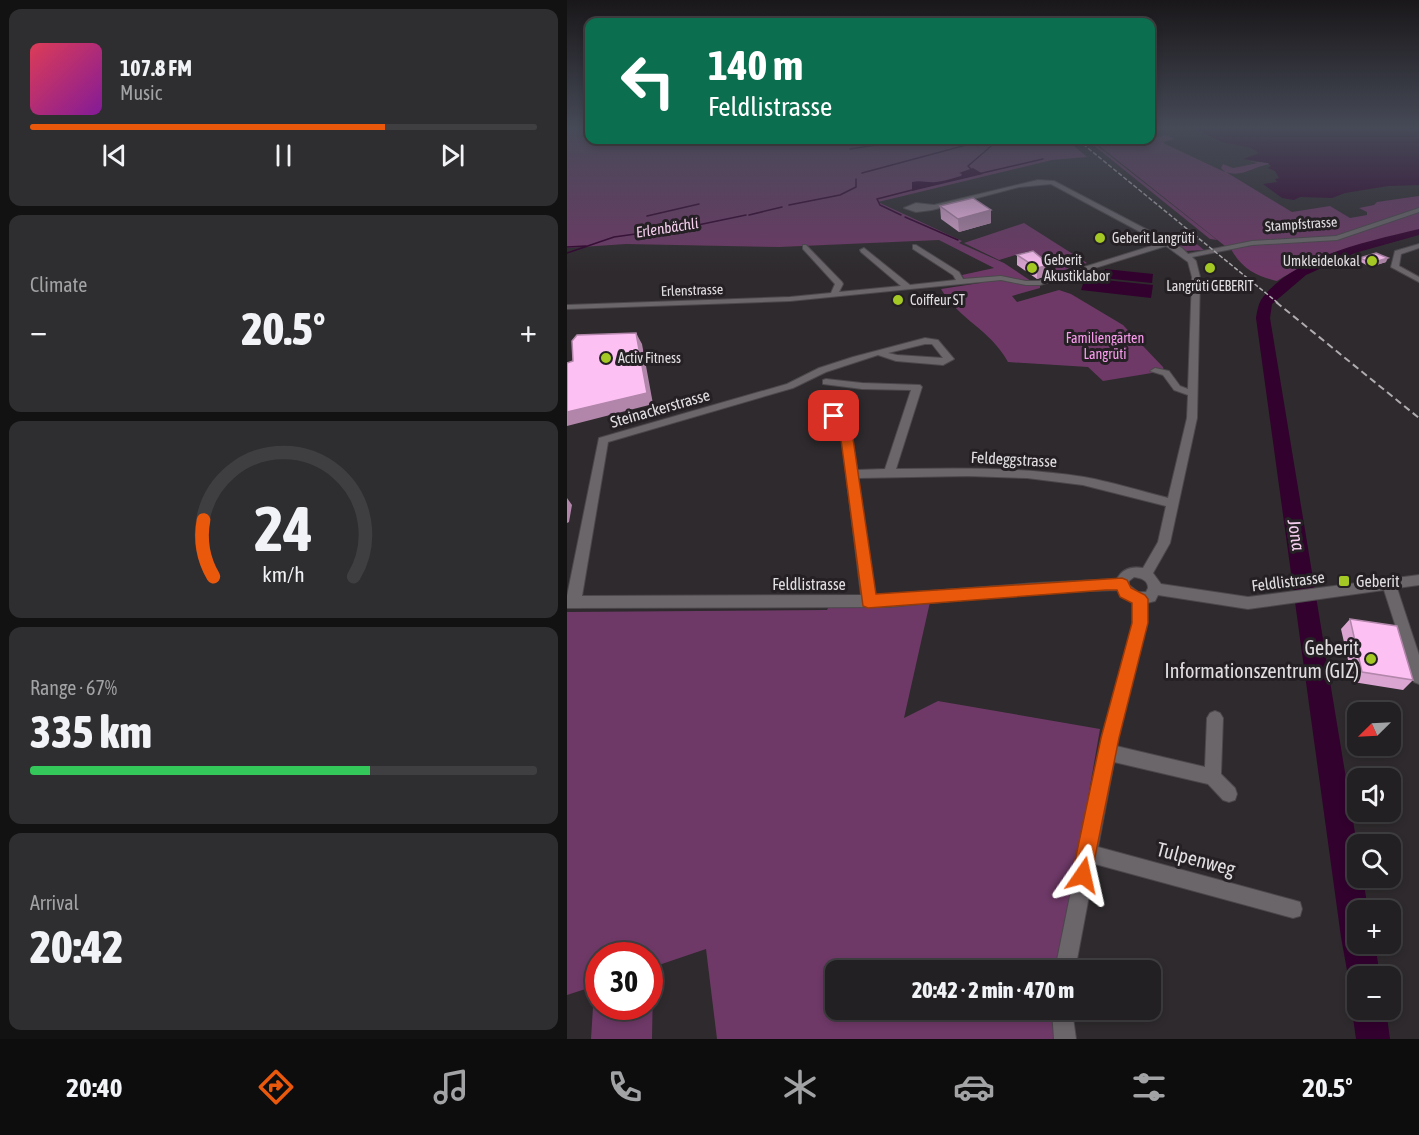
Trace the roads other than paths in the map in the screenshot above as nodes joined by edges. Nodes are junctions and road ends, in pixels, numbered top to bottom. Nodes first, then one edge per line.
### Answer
1 (933, 207) dead end
2 (1419, 210) edge
3 (1166, 244) junction
4 (1419, 246) edge
5 (806, 247) dead end
6 (916, 247) dead end
7 (864, 250) dead end
8 (1186, 256) junction
9 (1419, 280) edge
10 (961, 283) junction
11 (909, 288) junction
12 (833, 296) junction
13 (567, 307) edge
14 (880, 353) junction
15 (1155, 371) dead end
16 (825, 382) dead end
17 (1194, 394) junction
18 (830, 411) dead end
19 (889, 473) junction
20 (852, 474) junction
21 (1172, 503) junction
22 (1146, 574) junction
23 (1419, 580) edge
24 (1122, 584) junction
25 (1389, 585) junction
26 (1155, 589) junction
27 (1140, 599) junction
28 (868, 601) junction
29 (570, 602) edge
30 (1419, 677) edge
31 (1215, 718) dead end
32 (1107, 752) junction
33 (1213, 777) junction
34 (1229, 794) dead end
35 (1087, 853) junction
36 (1293, 909) dead end
37 (1067, 960) edge
38 (1063, 1020) edge
39 (1065, 1039) edge

1 - 3 street
2 - 8 street, Stampfstrasse
3 - 8 street
3 - 10 street, Erlenstrasse
4 - 9 street
5 - 12 street
6 - 10 street
7 - 11 street
8 - 17 street
10 - 11 street, Erlenstrasse
11 - 12 street, Erlenstrasse
12 - 13 street, Erlenstrasse
14 - 14 street, Steinackerstrasse
14 - 29 street, Steinackerstrasse
15 - 17 street
16 - 19 street
17 - 21 street
18 - 20 street
19 - 20 street, Feldeggstrasse
19 - 21 street, Feldeggstrasse
20 - 28 street
21 - 22 street
22 - 24 street
22 - 26 street
23 - 25 street, Feldlistrasse
24 - 27 street
24 - 28 street, Feldlistrasse
25 - 26 street, Feldlistrasse
25 - 30 street
26 - 27 street
27 - 32 street
28 - 29 street, Feldlistrasse
31 - 33 street
32 - 33 street
32 - 35 street
33 - 34 street
35 - 36 street, Tulpenweg
35 - 37 street
38 - 39 street

